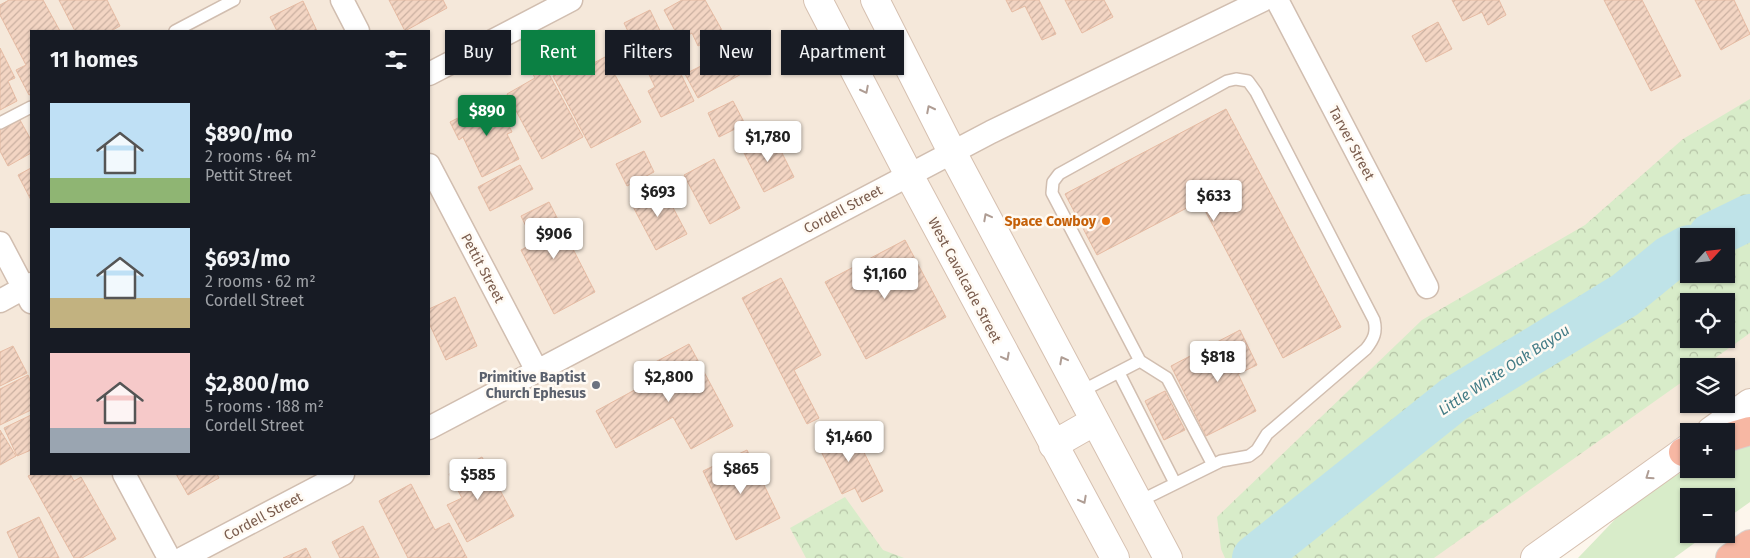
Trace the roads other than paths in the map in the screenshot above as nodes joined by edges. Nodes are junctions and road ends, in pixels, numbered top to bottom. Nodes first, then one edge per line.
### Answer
1 (234, 0) edge
2 (342, 0) edge
3 (571, 0) edge
4 (818, 0) edge
5 (874, 0) edge
6 (1263, 0) edge
7 (1277, 0) edge
8 (177, 30) edge
9 (357, 30) edge
10 (430, 73) edge
11 (30, 107) edge
12 (0, 123) edge
13 (952, 152) junction
14 (430, 167) edge
15 (909, 175) junction
16 (0, 243) edge
17 (1427, 287) dead end
18 (29, 292) edge
19 (0, 301) edge
20 (1140, 361) junction
21 (538, 371) junction
22 (1119, 373) junction
23 (1080, 392) junction
24 (1750, 403) edge
25 (1095, 421) junction
26 (1722, 423) edge
27 (430, 427) edge
28 (1750, 431) edge
29 (1735, 435) edge
30 (1053, 445) junction
31 (1680, 455) edge
32 (1213, 465) junction
33 (125, 475) edge
34 (341, 475) edge
35 (1175, 483) junction
36 (1138, 502) junction
37 (1750, 544) edge
38 (1164, 550) edge
39 (169, 558) edge
40 (183, 558) edge
41 (1114, 558) edge
42 (1535, 558) edge
43 (1730, 558) edge

1 - 8 lane
2 - 9 street
3 - 10 street
4 -> 15 main road, West Cavalcade Street
13 -> 5 main road
6 - 13 street, Cordell Street
7 - 17 street, Tarver Street
11 - 12 lane
13 - 15 street, Cordell Street
23 -> 13 main road
14 - 21 street, Pettit Street
15 - 21 street, Cordell Street
15 -> 30 main road, West Cavalcade Street
16 - 18 street
18 - 19 street
20 - 22 lane
20 - 32 lane
20 - 32 lane
21 - 27 street, Cordell Street
22 - 23 lane
22 - 35 lane
23 - 25 main road
24 - 26 main road
25 - 30 main road
25 - 36 main road
28 - 29 highway
30 -> 41 main road, West Cavalcade Street
31 -> 42 main road
32 - 35 lane
33 - 39 street
34 - 40 street, Cordell Street
35 - 36 lane
36 - 38 main road
37 - 43 highway

